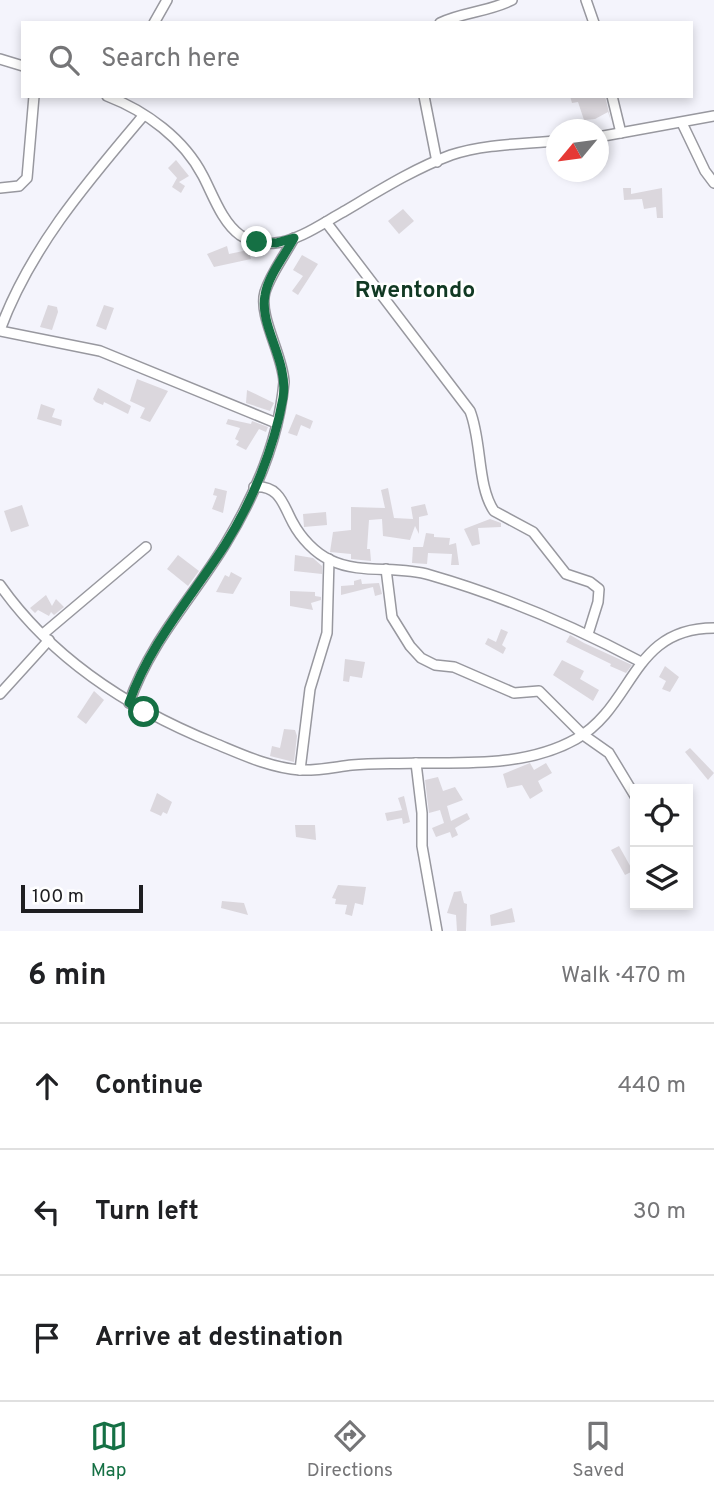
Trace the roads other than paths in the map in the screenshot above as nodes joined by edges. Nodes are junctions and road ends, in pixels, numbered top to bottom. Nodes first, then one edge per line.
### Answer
1 (167, 0) edge
2 (512, 0) edge
3 (586, 0) edge
4 (155, 21) edge
5 (446, 21) edge
6 (593, 21) edge
7 (0, 59) edge
8 (21, 65) edge
9 (34, 98) edge
10 (114, 98) edge
11 (424, 98) edge
12 (612, 98) edge
13 (143, 116) junction
14 (714, 116) edge
15 (682, 123) junction
16 (621, 133) junction
17 (609, 135) edge
18 (546, 142) edge
19 (437, 162) junction
20 (714, 183) edge
21 (0, 188) edge
22 (326, 222) junction
23 (294, 238) junction
24 (0, 330) edge
25 (276, 423) junction
26 (254, 487) junction
27 (146, 547) dead end
28 (328, 559) junction
29 (386, 569) junction
30 (0, 585) edge
31 (714, 628) edge
32 (588, 634) junction
33 (46, 637) junction
34 (641, 662) junction
35 (0, 694) edge
36 (129, 703) junction
37 (582, 734) junction
38 (416, 763) junction
39 (300, 770) junction
40 (630, 788) edge
41 (437, 931) edge

1 - 4 street
2 - 5 street
3 - 6 street
7 - 8 street
9 - 21 street
10 - 13 street
11 - 19 street
12 - 16 street
13 - 23 street
13 - 24 street
14 - 15 street
15 - 16 street
15 - 20 street
16 - 17 street
18 - 19 street
19 - 22 street
22 - 23 street
22 - 32 street
23 - 25 street
24 - 25 street
25 - 26 street
26 - 28 street
26 - 36 street
27 - 33 street
28 - 29 street
28 - 39 street
29 - 32 street
29 - 37 street
30 - 33 street
31 - 34 street
32 - 34 street
33 - 35 street
33 - 36 street
34 - 37 street
36 - 39 street
37 - 38 street
37 - 40 street
38 - 39 street
38 - 41 street

